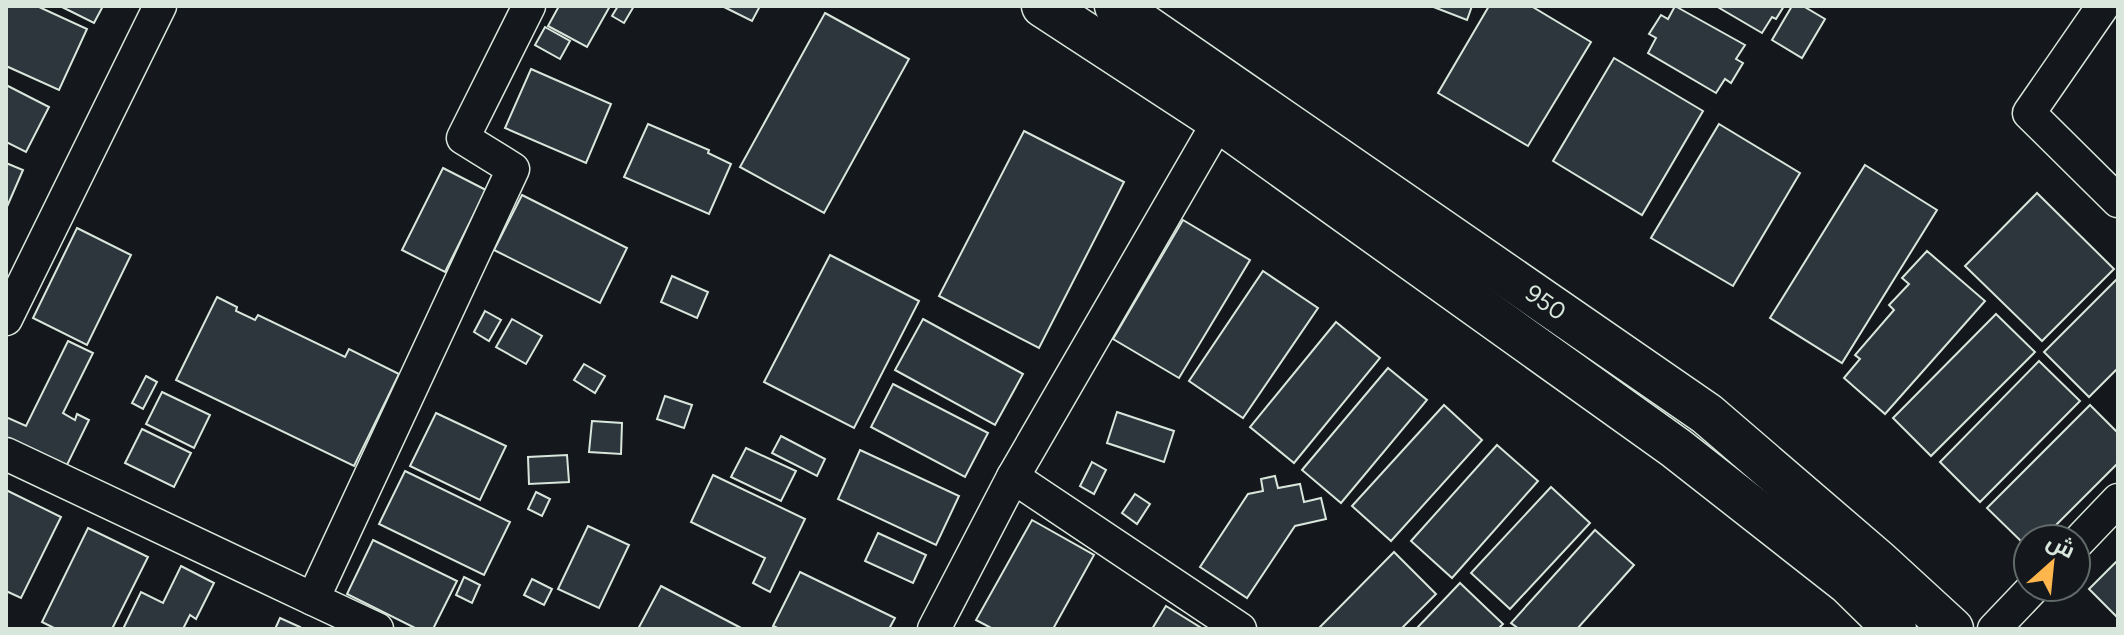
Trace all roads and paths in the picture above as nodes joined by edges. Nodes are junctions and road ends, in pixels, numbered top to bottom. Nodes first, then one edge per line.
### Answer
1 (160, 6) edge
2 (529, 6) edge
3 (1043, 6) edge
4 (2103, 6) edge
5 (1118, 7) edge
6 (1219, 121) junction
7 (2118, 201) edge
8 (6, 319) edge
9 (6, 454) edge
10 (1013, 477) junction
11 (2118, 500) edge
12 (2092, 527) edge
13 (313, 599) junction
14 (2019, 603) edge
15 (377, 629) edge
16 (934, 629) edge
17 (1240, 629) edge
18 (1895, 629) edge
19 (1952, 629) edge
20 (1994, 629) edge

1 - 8 street
2 - 13 street
3 - 6 main road, 950
4 - 7 street
5 - 19 main road, 950 / 950
6 - 10 street
6 - 18 main road, 950
9 - 13 street
10 - 16 street
10 - 17 street
11 - 12 street
13 - 15 street
14 - 20 street

